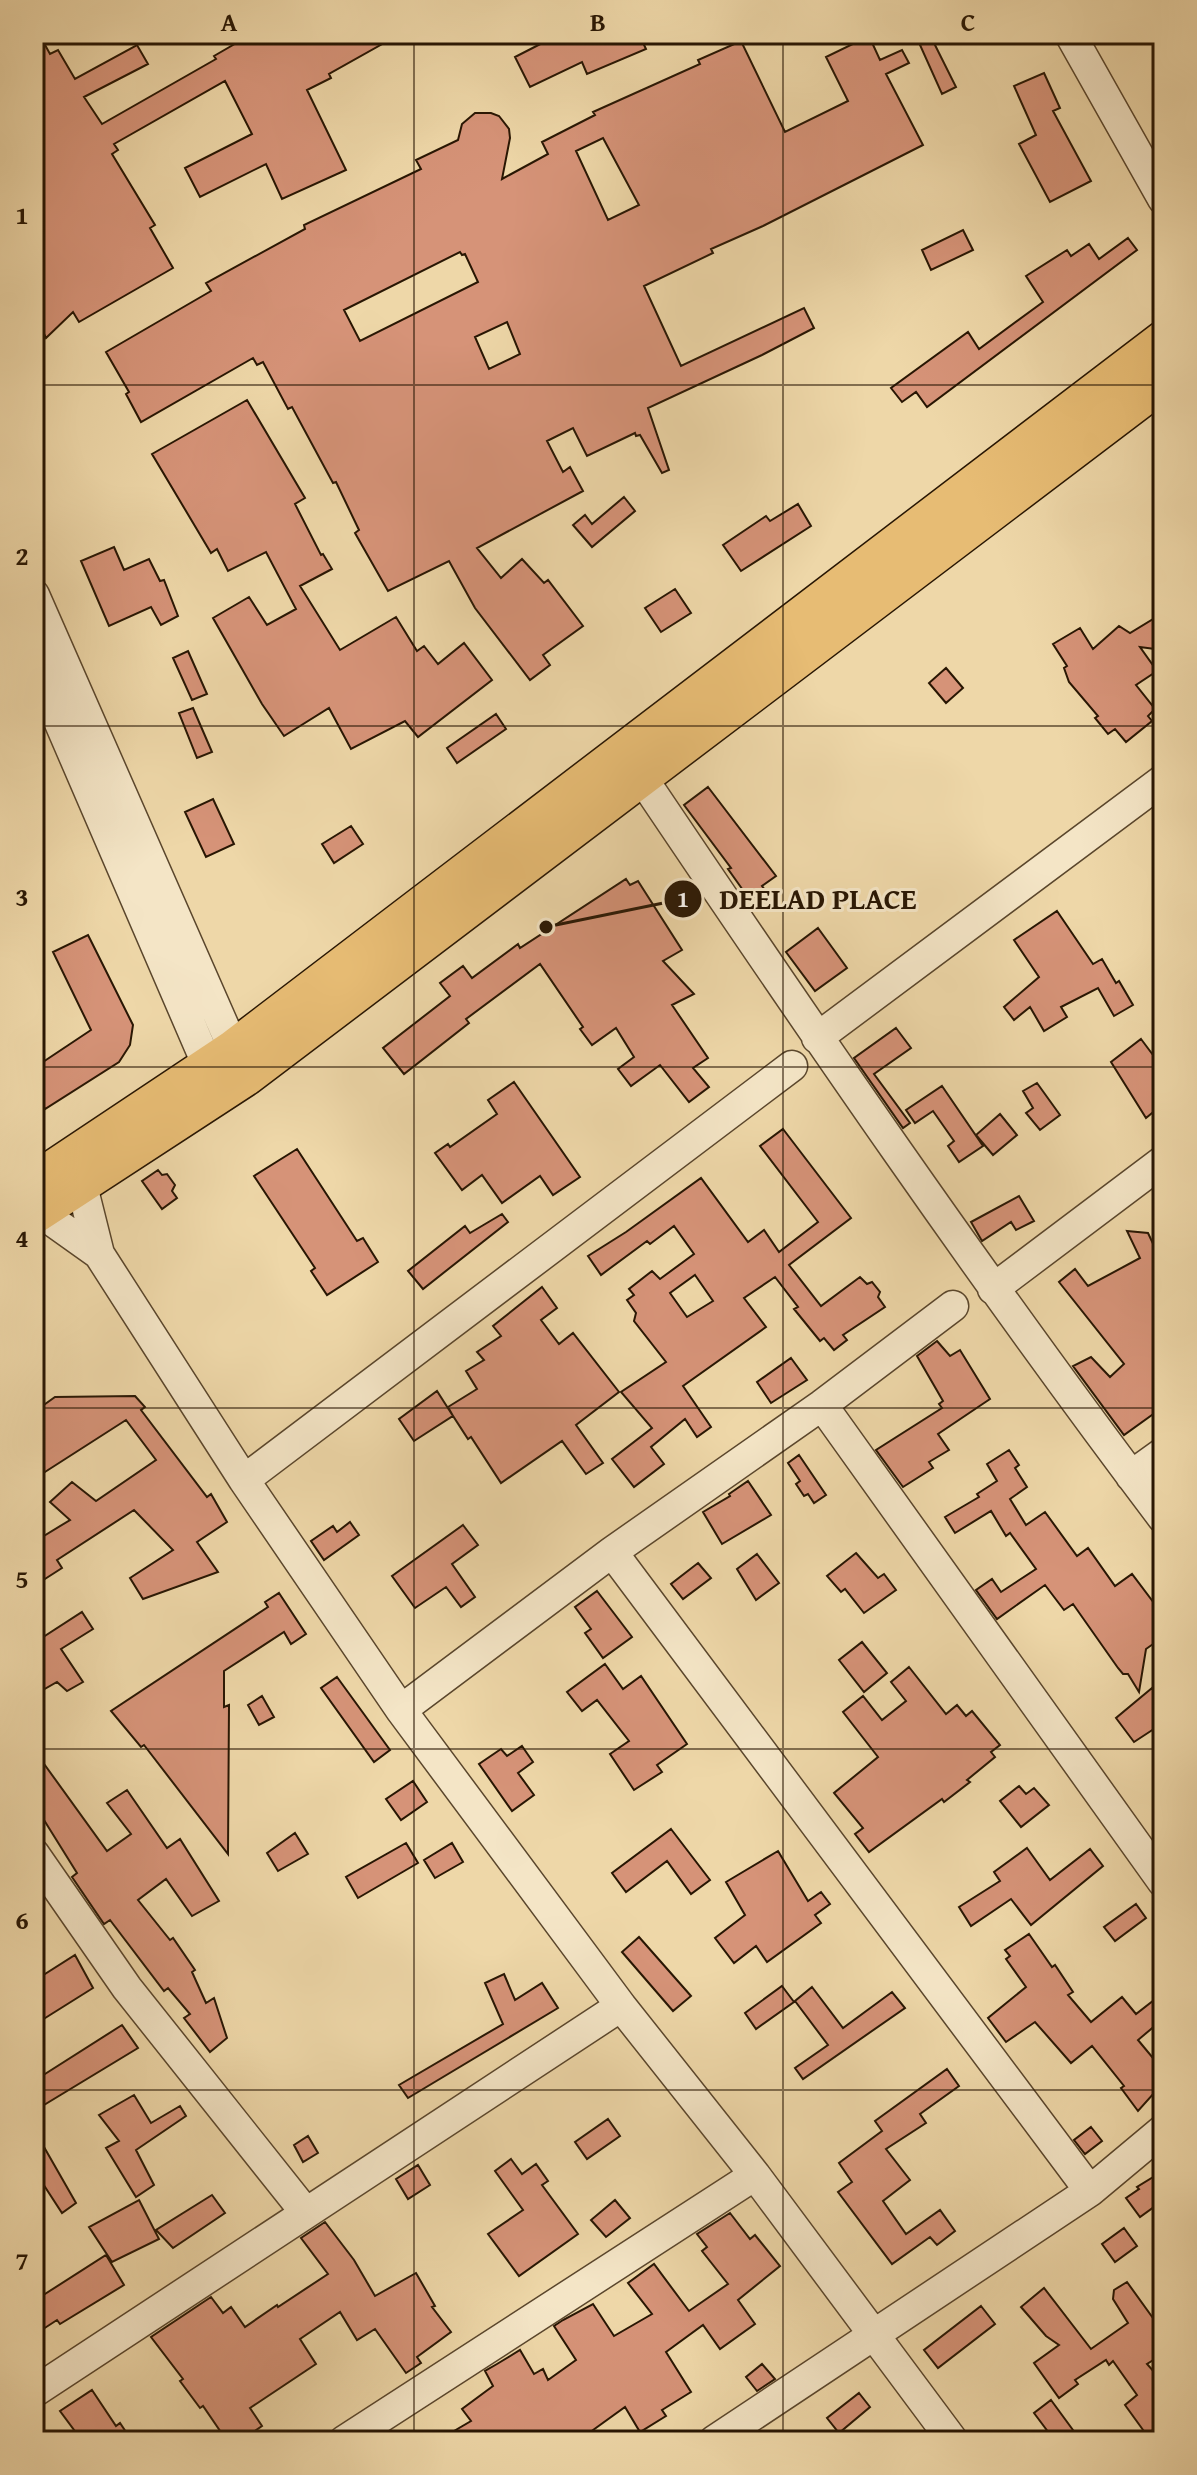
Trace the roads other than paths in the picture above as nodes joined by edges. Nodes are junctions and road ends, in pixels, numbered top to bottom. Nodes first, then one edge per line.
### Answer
1 (1070, 34) edge
2 (1163, 199) edge
3 (1163, 339) edge
4 (1163, 383) edge
5 (34, 595) edge
6 (34, 663) edge
7 (642, 778) junction
8 (1163, 780) edge
9 (817, 1038) junction
10 (792, 1066) dead end
11 (228, 1071) junction
12 (1163, 1161) edge
13 (82, 1186) junction
14 (36, 1203) edge
15 (99, 1254) junction
16 (993, 1289) junction
17 (953, 1306) dead end
18 (822, 1405) junction
19 (1163, 1453) edge
20 (1131, 1476) junction
21 (244, 1480) junction
22 (1163, 1518) edge
23 (612, 1552) junction
24 (401, 1710) junction
25 (34, 1854) edge
26 (1163, 1882) edge
27 (621, 2006) junction
28 (1163, 2130) edge
29 (755, 2175) junction
30 (1090, 2191) junction
31 (306, 2213) junction
32 (875, 2334) junction
33 (34, 2392) edge
34 (344, 2441) edge
35 (714, 2441) edge
36 (953, 2441) edge

1 - 2 street
3 - 11 main road
4 - 7 main road
5 - 11 street
6 - 11 street
7 - 9 street
7 - 11 main road
8 - 9 street
9 - 16 street
10 - 21 street
11 - 13 main road
11 - 14 main road
12 - 16 street
13 - 14 main road
13 - 15 street
14 - 15 street
15 - 21 street
16 - 20 street
17 - 18 street
18 - 23 street
18 - 26 street
19 - 20 street
20 - 22 street
21 - 24 street
23 - 24 street
23 - 30 street
24 - 27 street
25 - 31 street
27 - 29 street
27 - 31 street
28 - 30 street
29 - 32 street
29 - 34 street
30 - 32 street
31 - 33 street
32 - 35 street
32 - 36 street

